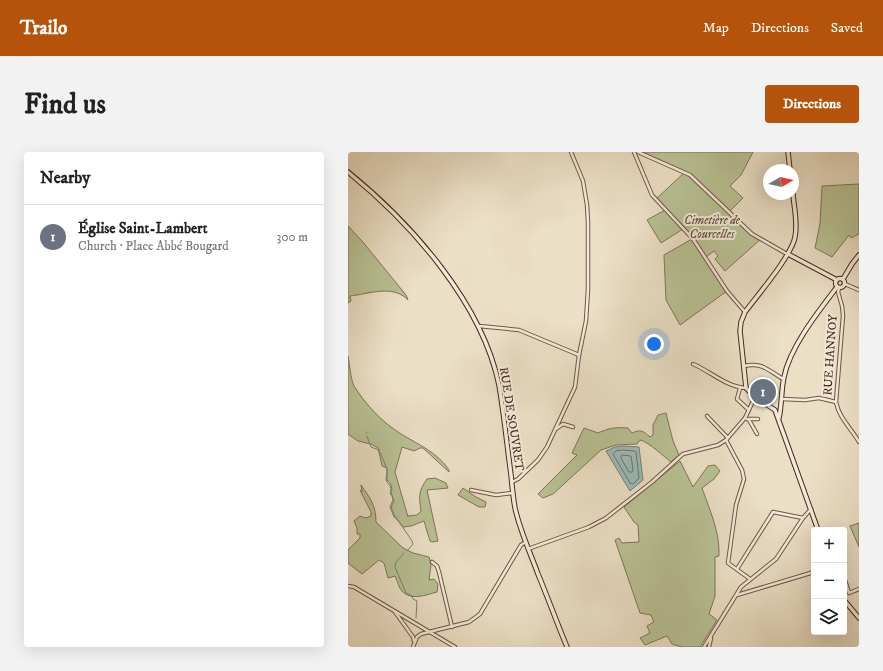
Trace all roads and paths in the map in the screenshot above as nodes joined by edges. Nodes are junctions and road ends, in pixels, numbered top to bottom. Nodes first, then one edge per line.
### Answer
1 (571, 152) edge
2 (634, 152) edge
3 (638, 152) edge
4 (788, 152) edge
5 (789, 164) edge
6 (348, 172) edge
7 (794, 200) edge
8 (788, 254) junction
9 (859, 255) edge
10 (843, 279) junction
11 (837, 280) junction
12 (845, 284) junction
13 (838, 287) junction
14 (859, 290) edge
15 (745, 312) junction
16 (479, 326) junction
17 (579, 355) junction
18 (693, 364) dead end
19 (744, 367) junction
20 (783, 379) junction
21 (740, 388) junction
22 (746, 388) junction
23 (755, 397) junction
24 (782, 399) junction
25 (836, 402) junction
26 (749, 410) junction
27 (707, 416) dead end
28 (747, 418) junction
29 (779, 418) junction
30 (758, 419) dead end
31 (573, 427) dead end
32 (555, 429) junction
33 (757, 434) dead end
34 (727, 439) junction
35 (859, 442) edge
36 (512, 482) junction
37 (471, 490) dead end
38 (513, 493) junction
39 (811, 509) junction
40 (803, 518) junction
41 (817, 527) edge
42 (526, 542) junction
43 (528, 549) junction
44 (432, 562) dead end
45 (736, 568) junction
46 (811, 573) edge
47 (750, 579) junction
48 (348, 586) edge
49 (847, 587) edge
50 (859, 589) edge
51 (736, 595) junction
52 (847, 604) edge
53 (395, 612) junction
54 (859, 618) edge
55 (452, 627) junction
56 (429, 632) junction
57 (711, 636) junction
58 (415, 641) junction
59 (413, 647) edge
60 (455, 647) edge
61 (567, 647) edge
62 (704, 647) edge
63 (709, 647) edge

1 - 17 street
2 - 15 street
3 - 8 street
4 - 5 main road
6 - 16 main road, RUE DE SOUVRET
7 - 8 main road
8 - 11 main road
8 - 15 main road
9 - 10 main road
10 - 11 main road
10 - 12 main road
11 - 13 main road
12 - 13 main road
12 - 14 street
13 - 20 main road
13 - 25 street, RUE HANNOY
15 - 19 main road
16 - 17 street
16 - 36 main road, RUE DE SOUVRET
17 - 32 street
18 - 21 street
19 - 20 street
19 - 22 main road
20 - 24 main road
21 - 22 street
21 - 26 street
22 - 23 main road
23 - 26 street
23 - 29 main road
24 - 25 street
24 - 29 main road
25 - 35 street, RUE HANNOY
26 - 28 street
27 - 34 street
28 - 30 street
28 - 33 street
28 - 34 street
29 - 39 main road
31 - 32 street
32 - 36 street
34 - 43 street
34 - 45 street
36 - 38 main road, RUE DE SOUVRET
37 - 38 street
38 - 42 main road, RUE DE SOUVRET
39 - 40 street
39 - 41 main road
40 - 45 street
40 - 47 street
42 - 43 main road, RUE DE SOUVRET
42 - 55 street
43 - 61 main road, RUE DE SOUVRET
44 - 55 street
45 - 47 street
46 - 51 street
47 - 51 street
48 - 53 street
49 - 50 street
51 - 57 street
52 - 54 main road
53 - 56 street
53 - 58 street
55 - 56 street
56 - 58 street
56 - 60 street
57 - 62 street
57 - 63 street
58 - 59 street

